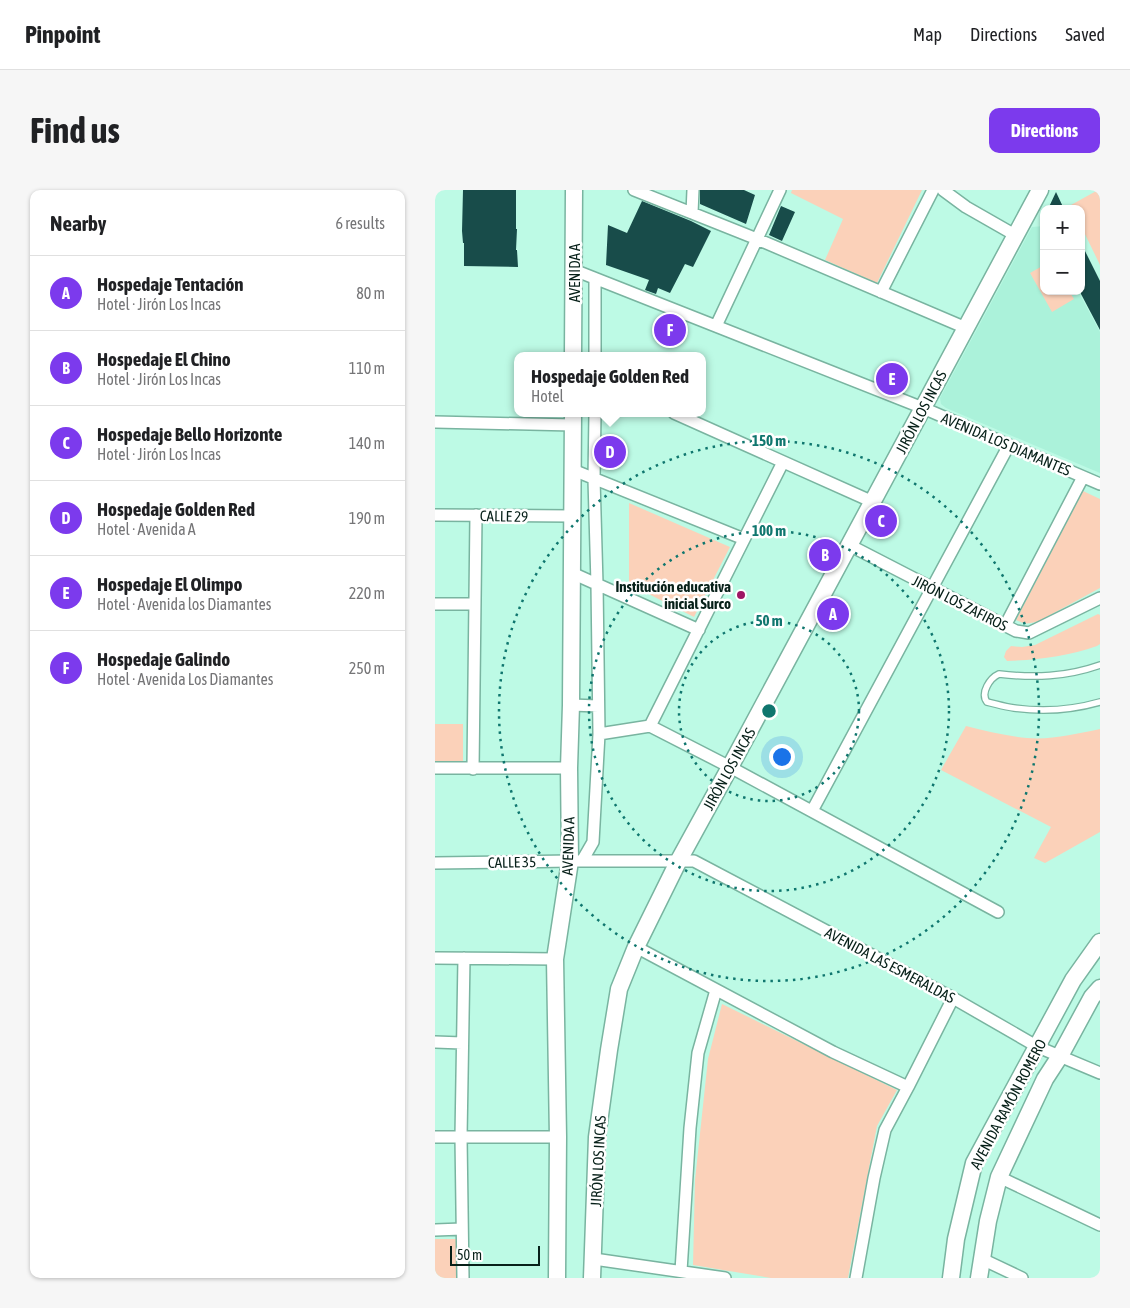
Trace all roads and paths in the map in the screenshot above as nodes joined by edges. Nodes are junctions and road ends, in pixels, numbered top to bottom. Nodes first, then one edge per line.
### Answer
1 (574, 190) edge
2 (635, 190) edge
3 (693, 190) edge
4 (780, 190) edge
5 (933, 190) edge
6 (943, 190) edge
7 (1040, 190) edge
8 (692, 213) junction
9 (1015, 235) junction
10 (757, 239) junction
11 (574, 270) junction
12 (595, 279) junction
13 (881, 292) junction
14 (720, 328) junction
15 (966, 328) junction
16 (573, 352) edge
17 (595, 352) edge
18 (918, 406) junction
19 (595, 417) edge
20 (683, 417) edge
21 (573, 419) edge
22 (435, 422) edge
23 (1009, 445) junction
24 (783, 462) junction
25 (573, 470) junction
26 (1083, 477) junction
27 (594, 479) junction
28 (1100, 484) edge
29 (873, 502) junction
30 (435, 515) edge
31 (476, 515) junction
32 (572, 516) junction
33 (744, 539) junction
34 (849, 545) junction
35 (572, 574) junction
36 (597, 584) junction
37 (931, 588) junction
38 (1100, 598) edge
39 (435, 604) edge
40 (475, 604) junction
41 (1005, 626) junction
42 (699, 630) junction
43 (1100, 665) edge
44 (1100, 702) edge
45 (571, 705) junction
46 (598, 706) junction
47 (650, 726) junction
48 (599, 734) junction
49 (435, 768) edge
50 (569, 768) junction
51 (730, 768) junction
52 (473, 769) junction
53 (811, 811) junction
54 (679, 860) junction
55 (576, 861) junction
56 (435, 864) edge
57 (998, 912) dead end
58 (1100, 942) edge
59 (636, 947) junction
60 (435, 958) edge
61 (464, 958) junction
62 (555, 958) junction
63 (1100, 988) edge
64 (716, 990) junction
65 (953, 998) junction
66 (435, 1042) edge
67 (462, 1043) junction
68 (1038, 1047) junction
69 (1060, 1056) junction
70 (1100, 1073) edge
71 (908, 1087) junction
72 (435, 1137) edge
73 (461, 1137) junction
74 (558, 1137) junction
75 (999, 1177) junction
76 (1100, 1225) edge
77 (462, 1229) junction
78 (435, 1230) edge
79 (594, 1259) junction
80 (982, 1259) junction
81 (681, 1271) junction
82 (463, 1278) edge
83 (557, 1278) edge
84 (592, 1278) edge
85 (725, 1278) edge
86 (856, 1278) edge
87 (951, 1278) edge
88 (979, 1278) edge
89 (1022, 1278) edge

1 - 11 street, AVENIDA A
2 - 8 street
3 - 8 street
4 - 10 street
5 - 13 street
6 - 9 street
7 - 9 street, JIRÓN LOS INCAS
8 - 10 street
9 - 15 street, JIRÓN LOS INCAS
10 - 13 street
10 - 14 street
11 - 12 street
11 - 16 street, AVENIDA A
12 - 14 street
12 - 17 street
13 - 15 street
14 - 18 street
15 - 18 street, JIRÓN LOS INCAS
18 - 23 street, AVENIDA LOS DIAMANTES
18 - 29 street, JIRÓN LOS INCAS
19 - 27 street
20 - 24 street
21 - 22 street
21 - 25 street, AVENIDA A
23 - 26 street, AVENIDA LOS DIAMANTES
23 - 37 street
24 - 29 street
24 - 33 street
25 - 27 street
25 - 32 street, AVENIDA A
26 - 28 street, AVENIDA LOS DIAMANTES
26 - 41 street
27 - 33 street
27 - 36 street
29 - 34 street, JIRÓN LOS INCAS
30 - 31 street, CALLE 29
31 - 32 street, CALLE 29
31 - 40 street
32 - 35 street, AVENIDA A
33 - 42 street
34 - 37 street, JIRÓN LOS ZAFIROS
34 - 51 street, JIRÓN LOS INCAS
35 - 36 street
35 - 45 street, AVENIDA A
36 - 42 street
36 - 46 street
37 - 41 street, JIRÓN LOS ZAFIROS
37 - 53 street
38 - 41 street, JIRÓN LOS ZAFIROS
39 - 40 street
40 - 52 street
42 - 47 street
43 - 44 lane
45 - 46 street
45 - 50 street, AVENIDA A
46 - 48 street
47 - 48 street
47 - 51 street
48 - 55 street
49 - 52 street
50 - 52 street
50 - 55 street, AVENIDA A
51 - 53 street
51 - 54 street, JIRÓN LOS INCAS
53 - 57 street
54 - 55 street, CALLE 35
54 - 59 street, JIRÓN LOS INCAS
54 - 65 street, AVENIDA LAS ESMERALDAS
55 - 56 street, CALLE 35
55 - 62 street, AVENIDA A
58 - 68 street, AVENIDA RAMÓN ROMERO
59 - 64 street
59 - 79 street, JIRÓN LOS INCAS
60 - 61 street
61 - 62 street
61 - 67 street
62 - 74 street, AVENIDA A
63 - 69 street, AVENIDA RAMÓN ROMERO
64 - 71 street
64 - 81 street
65 - 68 street, AVENIDA LAS ESMERALDAS
65 - 71 street
66 - 67 street
67 - 73 street
68 - 69 street, AVENIDA LAS ESMERALDAS
68 - 87 street, AVENIDA RAMÓN ROMERO
69 - 70 street, AVENIDA LAS ESMERALDAS
69 - 75 street, AVENIDA RAMÓN ROMERO
71 - 86 street
72 - 73 street
73 - 74 street
73 - 77 street
74 - 83 street, AVENIDA A
75 - 76 street
75 - 80 street, AVENIDA RAMÓN ROMERO
77 - 78 street
77 - 82 street
79 - 81 street
79 - 84 street, JIRÓN LOS INCAS
80 - 88 street, AVENIDA RAMÓN ROMERO
80 - 89 street
81 - 85 street

